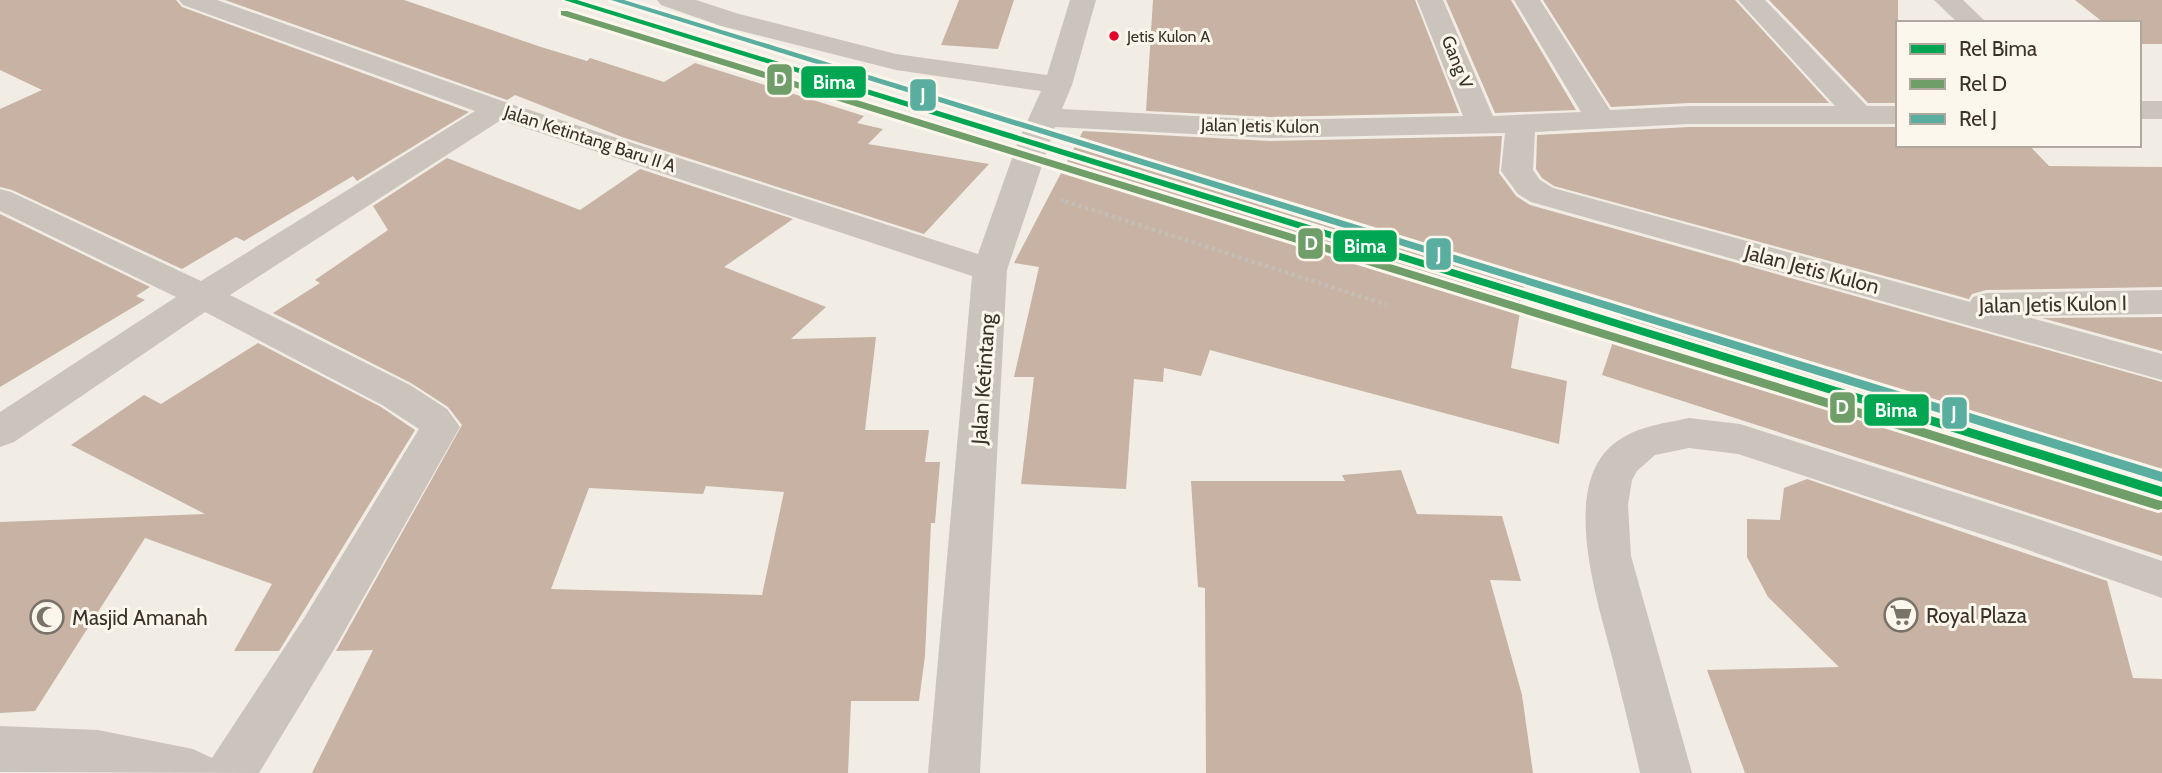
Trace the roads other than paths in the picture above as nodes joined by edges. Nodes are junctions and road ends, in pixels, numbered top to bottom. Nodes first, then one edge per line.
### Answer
1 (192, 0) edge
2 (670, 0) edge
3 (1083, 0) edge
4 (1430, 0) edge
5 (1527, 0) edge
6 (1751, 0) edge
7 (1947, 0) edge
8 (737, 10) edge
9 (1971, 21) edge
10 (1058, 85) junction
11 (498, 109) junction
12 (2141, 110) edge
13 (2162, 110) edge
14 (1896, 115) edge
15 (1860, 116) junction
16 (1042, 117) junction
17 (1600, 118) junction
18 (1521, 124) junction
19 (1482, 125) junction
20 (0, 199) edge
21 (990, 270) junction
22 (203, 296) junction
23 (2162, 302) edge
24 (1945, 306) junction
25 (2162, 367) edge
26 (0, 432) edge
27 (2162, 580) edge
28 (0, 749) edge
29 (192, 773) edge
30 (231, 773) edge
31 (954, 773) edge
32 (1667, 773) edge

1 - 11 street, Jalan Ketintang Baru II A
2 - 8 street
3 - 10 street, Jalan Ketintang
4 - 19 street, Gang V
5 - 17 street
6 - 15 street
7 - 9 street
8 - 10 street
10 - 16 street, Jalan Ketintang
11 - 21 street, Jalan Ketintang Baru II A
11 - 22 street
12 - 13 street
14 - 15 street, Jalan Jetis Kulon
15 - 17 street, Jalan Jetis Kulon
16 - 19 street, Jalan Jetis Kulon
16 - 21 street, Jalan Ketintang
17 - 18 street, Jalan Jetis Kulon
18 - 19 street, Jalan Jetis Kulon
18 - 24 street, Jalan Jetis Kulon
20 - 22 street
21 - 31 street, Jalan Ketintang
22 - 26 street
22 - 30 street
23 - 24 street, Jalan Jetis Kulon I
24 - 25 street, Jalan Jetis Kulon
27 - 32 street
28 - 29 street

